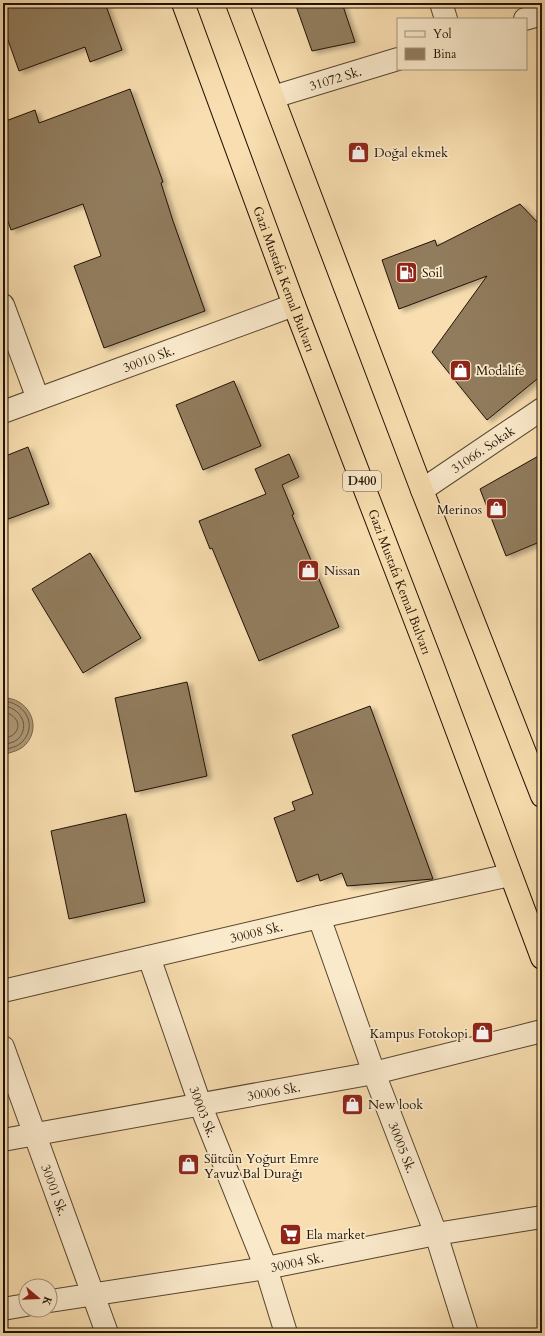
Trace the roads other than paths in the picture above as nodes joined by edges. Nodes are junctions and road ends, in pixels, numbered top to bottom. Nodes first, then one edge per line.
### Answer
1 (182, 3) edge
2 (237, 3) edge
3 (441, 3) edge
4 (542, 14) edge
5 (446, 18) edge
6 (527, 18) edge
7 (397, 59) edge
8 (273, 97) junction
9 (3, 305) edge
10 (294, 305) junction
11 (38, 399) junction
12 (542, 409) edge
13 (3, 412) edge
14 (422, 490) junction
15 (542, 796) edge
16 (510, 875) junction
17 (319, 918) junction
18 (149, 957) junction
19 (542, 958) edge
20 (3, 991) edge
21 (542, 1032) edge
22 (3, 1047) edge
23 (374, 1073) junction
24 (200, 1104) junction
25 (35, 1135) junction
26 (3, 1140) edge
27 (542, 1217) edge
28 (436, 1234) junction
29 (266, 1268) junction
30 (93, 1294) junction
31 (58, 1300) edge
32 (18, 1306) edge
33 (3, 1309) edge
34 (107, 1333) edge
35 (286, 1333) edge
36 (467, 1333) edge

1 - 10 highway, Gazi Mustafa Kemal Bulvarı / D400
2 - 8 highway
3 - 5 street
4 - 6 street
7 - 8 street, 31072 Sk.
8 - 14 highway
9 - 11 street
10 - 11 street, 30010 Sk.
10 - 16 highway, Gazi Mustafa Kemal Bulvarı / D400
11 - 13 street, 30010 Sk.
12 - 14 street, 31066. Sokak
14 - 15 highway
16 - 17 street, 30008 Sk.
16 - 19 highway, Gazi Mustafa Kemal Bulvarı / D400
17 - 18 street, 30008 Sk.
17 - 23 street, 30005 Sk.
18 - 20 street, 30008 Sk.
18 - 24 street, 30003 Sk.
21 - 23 street, 30006 Sk.
22 - 25 street, 30001 Sk.
23 - 24 street, 30006 Sk.
23 - 28 street, 30005 Sk.
24 - 25 street, 30006 Sk.
24 - 29 street, 30003 Sk.
25 - 26 street, 30006 Sk.
25 - 30 street, 30001 Sk.
27 - 28 street, 30004 Sk.
28 - 29 street, 30004 Sk.
28 - 36 street, 30005 Sk.
29 - 30 street, 30004 Sk.
29 - 35 street, 30003 Sk.
30 - 31 street, 30004 Sk.
30 - 34 street, 30001 Sk.
32 - 33 street

